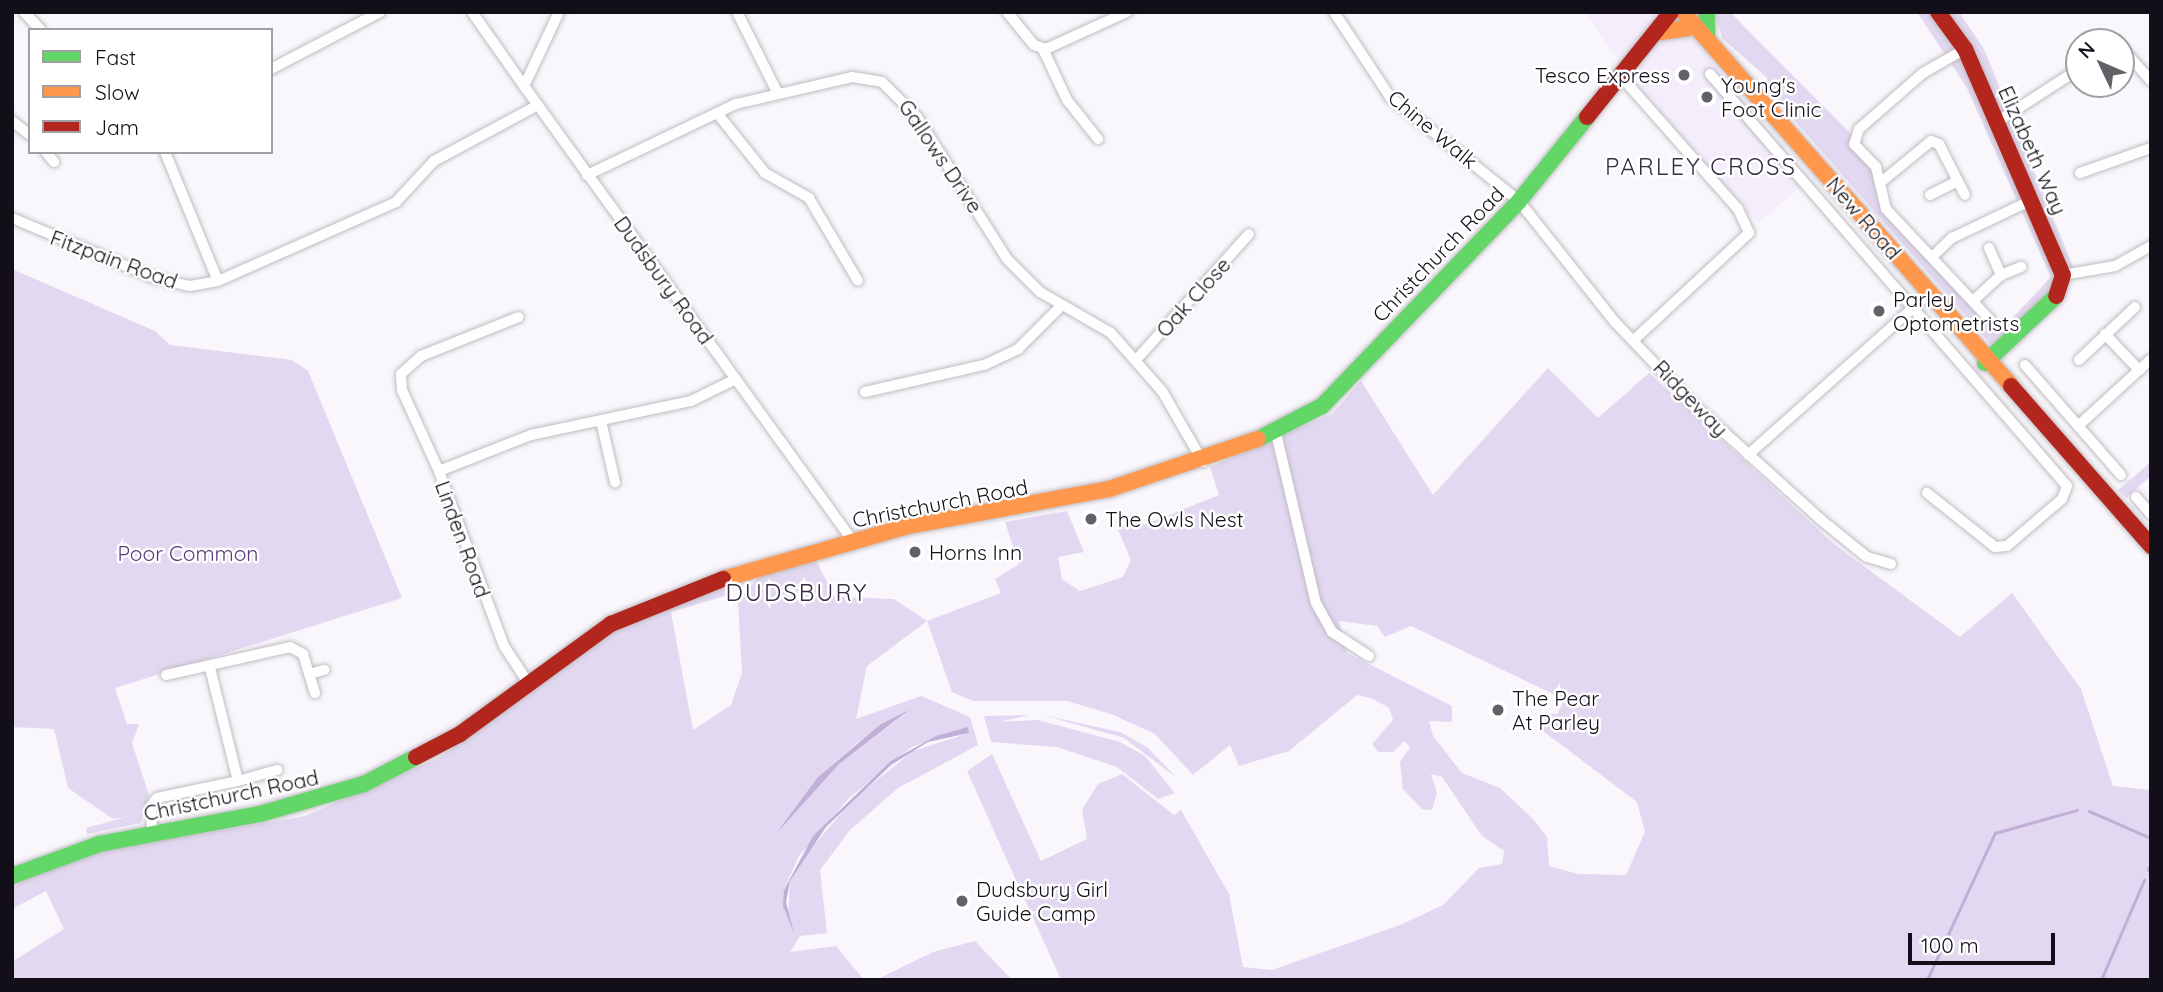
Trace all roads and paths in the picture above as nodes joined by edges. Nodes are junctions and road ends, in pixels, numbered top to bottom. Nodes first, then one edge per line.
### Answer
1 (24, 12) edge
2 (380, 12) edge
3 (472, 12) edge
4 (559, 12) edge
5 (737, 12) edge
6 (1007, 12) edge
7 (1127, 12) edge
8 (1334, 12) edge
9 (1674, 12) edge
10 (1707, 12) edge
11 (1938, 12) edge
12 (1686, 20) edge
13 (39, 28) edge
14 (1707, 37) junction
15 (1647, 38) junction
16 (1043, 49) junction
17 (1965, 49) junction
18 (2135, 63) edge
19 (273, 68) edge
20 (1618, 73) junction
21 (1710, 74) dead end
22 (2065, 78) edge
23 (2151, 81) edge
24 (524, 86) junction
25 (777, 92) junction
26 (538, 105) junction
27 (717, 113) junction
28 (12, 121) edge
29 (1997, 122) junction
30 (28, 133) edge
31 (1098, 139) dead end
32 (2151, 148) edge
33 (166, 154) edge
34 (1816, 163) junction
35 (2080, 173) dead end
36 (587, 174) junction
37 (1958, 181) junction
38 (1880, 183) junction
39 (1930, 195) dead end
40 (1965, 195) dead end
41 (2032, 200) junction
42 (1519, 201) junction
43 (12, 218) edge
44 (1249, 234) dead end
45 (2151, 246) edge
46 (1989, 248) dead end
47 (1932, 257) junction
48 (2021, 267) dead end
49 (2001, 275) junction
50 (2063, 275) junction
51 (218, 281) junction
52 (858, 281) dead end
53 (1931, 293) junction
54 (1973, 301) junction
55 (1061, 306) junction
56 (2134, 307) dead end
57 (1914, 308) junction
58 (519, 317) dead end
59 (1995, 325) dead end
60 (2105, 334) junction
61 (1634, 340) junction
62 (1991, 358) junction
63 (1136, 360) junction
64 (2079, 360) dead end
65 (2025, 365) dead end
66 (2146, 368) edge
67 (736, 379) junction
68 (865, 392) dead end
69 (601, 421) junction
70 (2078, 426) junction
71 (1276, 433) junction
72 (1748, 455) junction
73 (1203, 462) junction
74 (439, 471) junction
75 (2121, 475) dead end
76 (615, 482) dead end
77 (1927, 493) dead end
78 (2136, 497) dead end
79 (2151, 514) edge
80 (852, 540) junction
81 (2151, 546) edge
82 (1891, 564) dead end
83 (1369, 656) dead end
84 (210, 668) junction
85 (324, 670) dead end
86 (309, 674) junction
87 (166, 675) dead end
88 (528, 684) junction
89 (315, 693) dead end
90 (277, 770) dead end
91 (238, 781) junction
92 (152, 833) junction
93 (12, 876) edge

1 - 13 street
2 - 19 street
3 - 24 street, Dudsbury Road
4 - 24 street
5 - 25 street
6 - 16 street
7 - 16 street
8 - 42 street, Chine Walk
9 - 12 main road, New Road
9 - 15 main road, Christchurch Road
10 - 14 main road
11 - 17 main road, Elizabeth Way
12 - 14 main road, New Road
12 - 15 main road
12 - 34 main road, New Road
14 - 34 main road, New Road
15 - 20 main road, Christchurch Road
16 - 31 street
17 - 29 main road, Elizabeth Way
17 - 38 street
18 - 23 street
20 - 42 main road, Christchurch Road
20 - 61 street
21 - 57 street, New Road
22 - 29 street
24 - 26 street, Dudsbury Road
25 - 27 street, Gallows Drive
25 - 55 street, Gallows Drive
26 - 36 street, Dudsbury Road
26 - 51 street, Fitzpain Road
27 - 36 street, Gallows Drive
27 - 52 street
28 - 30 street
29 - 41 main road, Elizabeth Way
32 - 35 street
33 - 51 street
34 - 53 main road, New Road
36 - 67 street, Dudsbury Road
37 - 38 street
37 - 39 street
37 - 40 street
38 - 47 street
41 - 47 street
41 - 50 main road, Elizabeth Way
42 - 61 street, Ridgeway
42 - 71 main road, Christchurch Road
43 - 51 street, Fitzpain Road
44 - 63 street, Oak Close
45 - 50 street
46 - 49 street
47 - 54 street
48 - 49 street
49 - 54 street
50 - 62 main road
53 - 57 street
53 - 62 main road, New Road
54 - 59 street
55 - 63 street, Gallows Drive
55 - 68 street
56 - 60 street
57 - 72 street
57 - 77 street, New Road
58 - 74 street
60 - 64 street
60 - 66 street
61 - 72 street, Ridgeway
62 - 81 main road, New Road
63 - 73 street, Gallows Drive
65 - 70 street
66 - 70 street
67 - 69 street, Linden Road
67 - 80 street, Dudsbury Road
69 - 74 street, Linden Road
69 - 76 street
70 - 75 street
71 - 73 main road, Christchurch Road
71 - 83 street
72 - 82 street, Ridgeway
73 - 80 main road, Christchurch Road
74 - 88 street, Linden Road
78 - 79 street
80 - 88 main road, Christchurch Road
84 - 86 street
84 - 87 street
84 - 91 street
85 - 86 street
86 - 89 street
88 - 92 main road, Christchurch Road
90 - 91 street
91 - 92 street
92 - 93 main road, Christchurch Road

